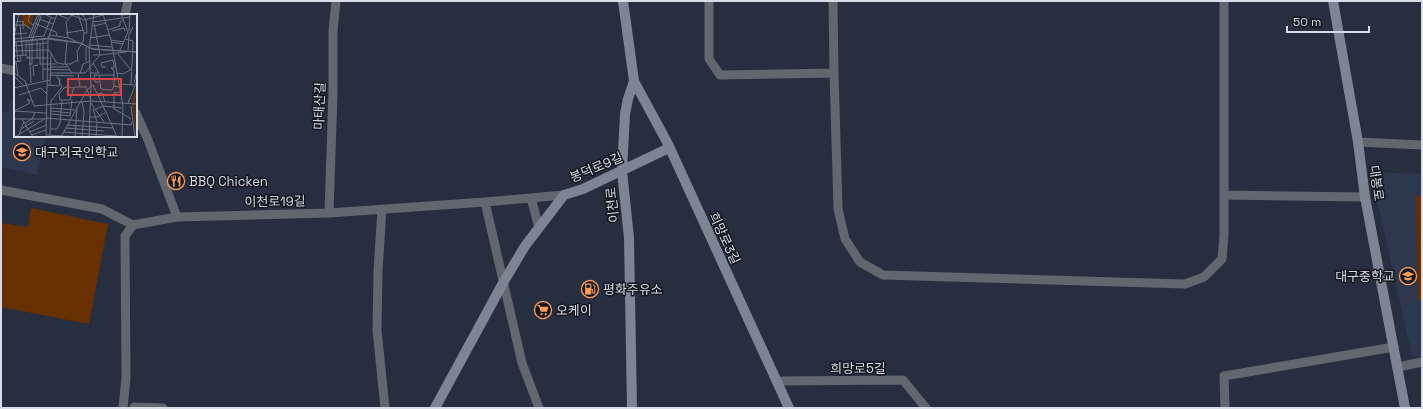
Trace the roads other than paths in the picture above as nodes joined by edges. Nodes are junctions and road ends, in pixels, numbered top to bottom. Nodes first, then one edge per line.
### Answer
1 (128, 1) edge
2 (336, 1) edge
3 (623, 1) edge
4 (709, 1) edge
5 (833, 1) edge
6 (1224, 1) edge
7 (1333, 1) edge
8 (125, 14) edge
9 (1, 68) edge
10 (14, 70) edge
11 (834, 73) junction
12 (634, 81) junction
13 (137, 115) edge
14 (1358, 142) junction
15 (1422, 145) edge
16 (670, 148) junction
17 (622, 171) junction
18 (1, 190) edge
19 (564, 195) junction
20 (1224, 195) junction
21 (1365, 197) junction
22 (531, 198) junction
23 (485, 202) junction
24 (382, 209) junction
25 (329, 213) junction
26 (177, 217) junction
27 (133, 225) junction
28 (539, 228) junction
29 (503, 283) junction
30 (1394, 347) junction
31 (1422, 362) edge
32 (1398, 368) junction
33 (777, 381) junction
34 (134, 407) edge
35 (123, 408) edge
36 (163, 408) edge
37 (385, 408) edge
38 (435, 408) edge
39 (539, 408) edge
40 (632, 408) edge
41 (789, 408) edge
42 (926, 408) edge
43 (1225, 408) edge
44 (1405, 408) edge

1 - 8 street
2 - 25 street, 마태산길
3 - 12 street, 이천로
4 - 11 street
5 - 11 street
6 - 20 street
7 - 14 street, 대봉로
9 - 10 street
11 - 20 street
12 - 16 street, 희망로3길
12 - 17 street, 이천로
13 - 26 street
14 - 15 street
14 - 21 street, 대봉로
16 - 17 street, 봉덕로9길
16 - 33 street, 희망로3길
17 - 19 street, 봉덕로9길
17 - 40 street, 이천로
18 - 27 street
19 - 22 street, 이천로19길
19 - 28 street, 봉덕로9길
20 - 21 street
21 - 30 street, 대봉로
22 - 23 street, 이천로19길
22 - 28 street
23 - 24 street, 이천로19길
23 - 29 street
24 - 25 street, 이천로19길
24 - 37 street
25 - 26 street, 이천로19길
26 - 27 street, 이천로19길
27 - 35 street
28 - 29 street, 봉덕로9길
29 - 38 street, 봉덕로9길
29 - 39 street
30 - 32 street, 대봉로
30 - 43 street
31 - 32 street
32 - 44 street, 대봉로
33 - 41 street, 희망로3길
33 - 42 street, 희망로5길
34 - 36 street

